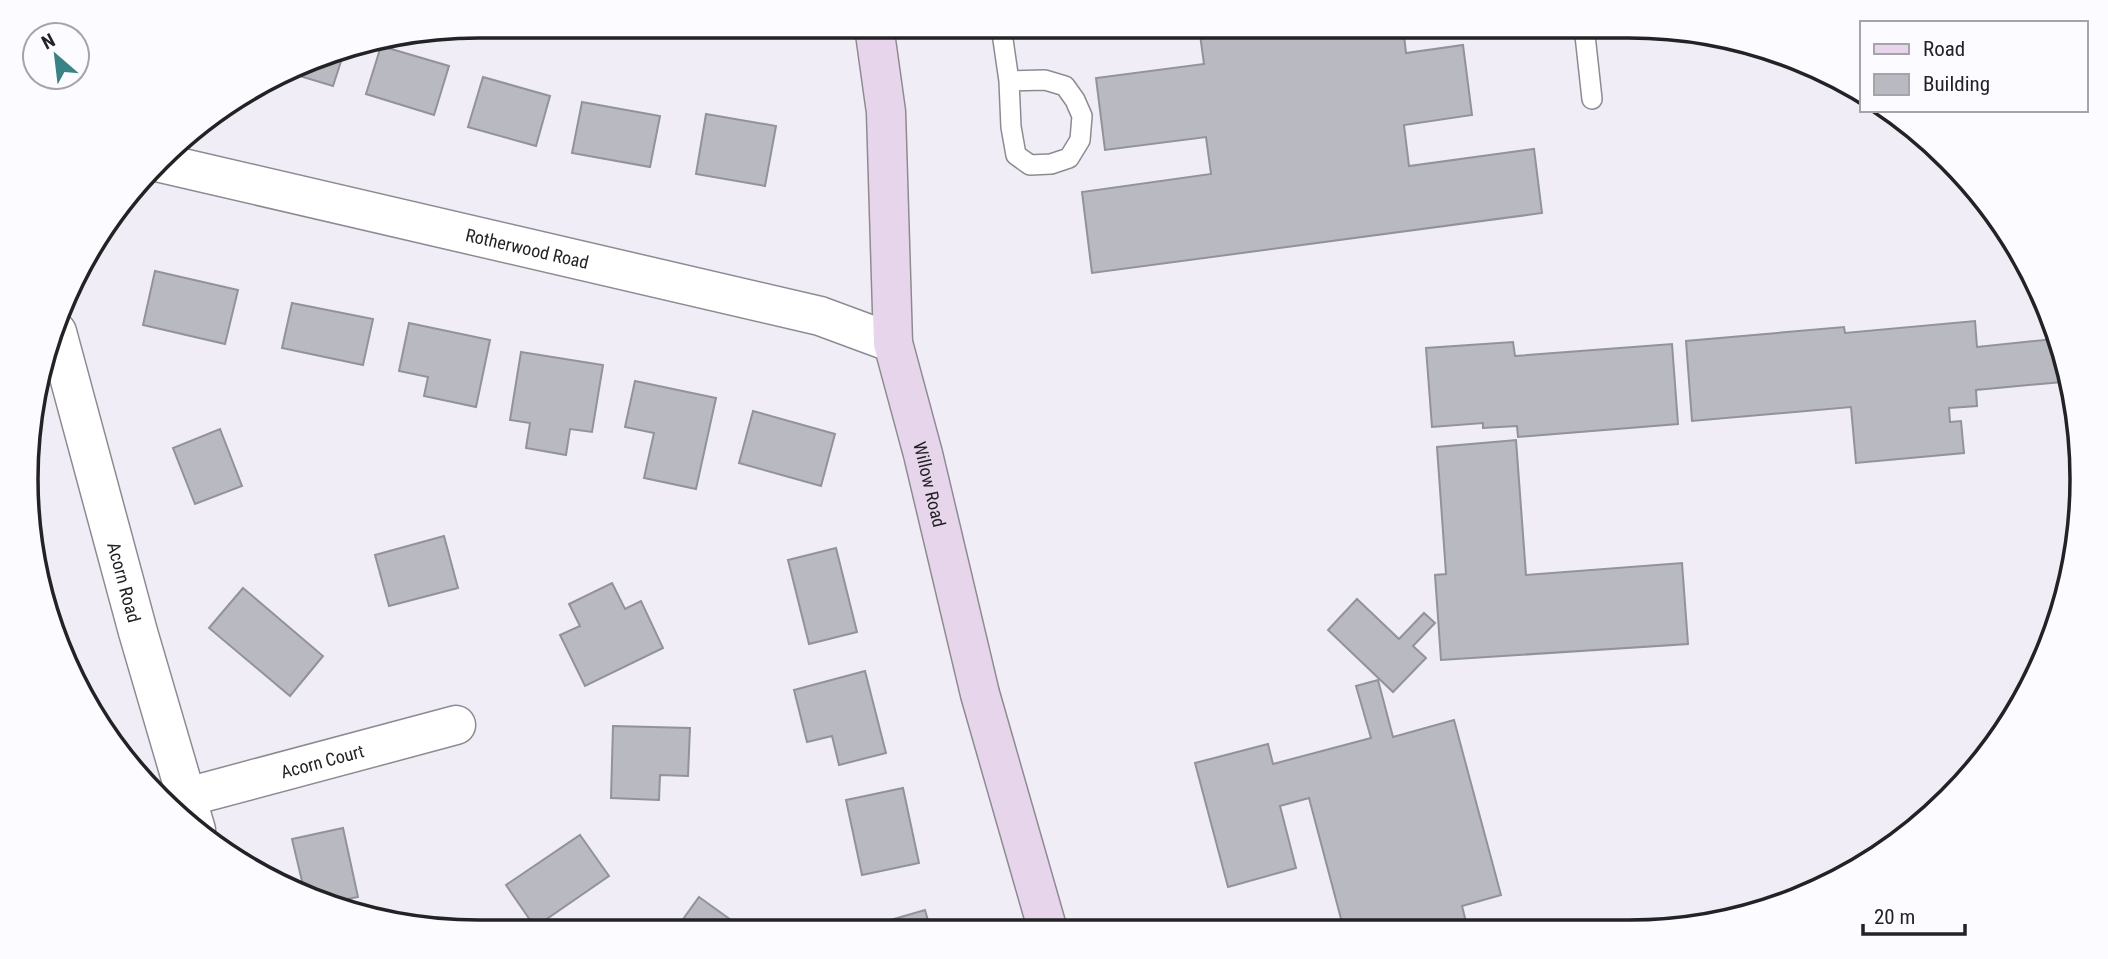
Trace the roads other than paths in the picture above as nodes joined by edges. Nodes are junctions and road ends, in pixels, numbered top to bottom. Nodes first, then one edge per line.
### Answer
1 (876, 38) edge
2 (1003, 38) edge
3 (1585, 38) edge
4 (1009, 81) junction
5 (1592, 99) dead end
6 (171, 165) edge
7 (893, 343) junction
8 (60, 344) edge
9 (456, 725) dead end
10 (192, 813) edge
11 (1045, 920) edge

1 - 7 street, Willow Road
2 - 4 lane
3 - 5 lane
4 - 4 lane
6 - 7 street, Rotherwood Road
7 - 11 street, Willow Road
8 - 10 street, Acorn Road
9 - 10 street, Acorn Court

